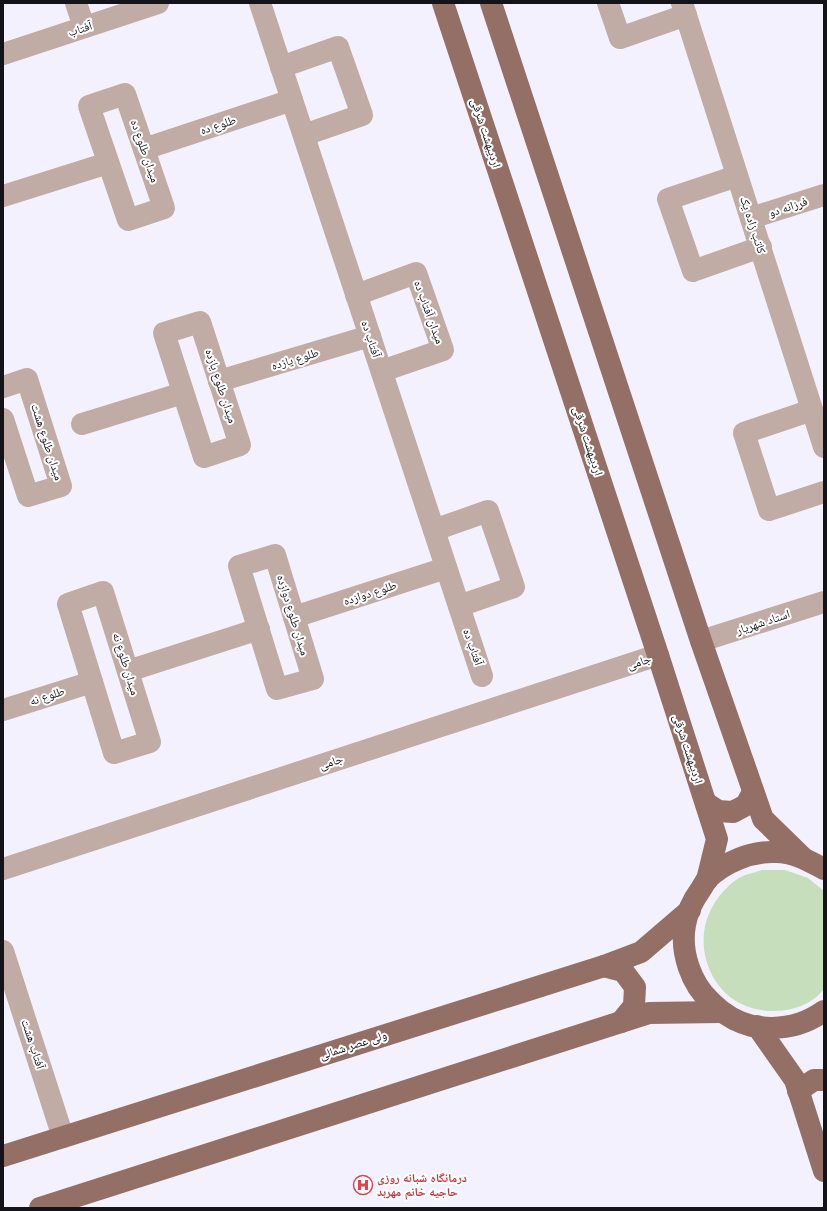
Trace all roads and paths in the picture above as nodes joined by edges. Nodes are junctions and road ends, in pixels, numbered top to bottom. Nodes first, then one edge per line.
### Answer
1 (76, 3) edge
2 (158, 3) edge
3 (260, 3) edge
4 (443, 3) edge
5 (491, 3) edge
6 (608, 3) edge
7 (684, 9) edge
8 (84, 27) junction
9 (3, 54) edge
10 (281, 67) junction
11 (292, 100) junction
12 (304, 135) junction
13 (144, 149) junction
14 (108, 163) junction
15 (737, 176) junction
16 (824, 195) edge
17 (3, 196) edge
18 (751, 218) junction
19 (761, 247) junction
20 (356, 294) junction
21 (370, 336) junction
22 (382, 371) junction
23 (219, 382) junction
24 (3, 387) edge
25 (183, 393) junction
26 (812, 410) junction
27 (3, 419) edge
28 (82, 424) dead end
29 (824, 447) edge
30 (7, 448) edge
31 (824, 492) edge
32 (434, 530) junction
33 (446, 568) junction
34 (824, 602) edge
35 (459, 606) junction
36 (294, 617) junction
37 (259, 629) junction
38 (701, 641) junction
39 (658, 655) junction
40 (128, 671) junction
41 (482, 676) dead end
42 (92, 682) junction
43 (3, 710) edge
44 (753, 792) junction
45 (706, 803) junction
46 (802, 857) junction
47 (3, 869) edge
48 (824, 869) edge
49 (707, 880) junction
50 (690, 910) junction
51 (3, 950) edge
52 (604, 966) junction
53 (824, 1011) edge
54 (721, 1012) junction
55 (621, 1022) junction
56 (757, 1026) junction
57 (824, 1080) edge
58 (798, 1091) junction
59 (63, 1137) junction
60 (3, 1156) edge
61 (824, 1172) edge
62 (83, 1201) edge
63 (40, 1208) edge

1 - 8 street
2 - 8 street, آفتاب
3 - 10 street, آفتاب ده
4 - 39 main road, اردیبهشت شرقی
5 - 38 main road
6 - 7 street
7 - 15 street, کاتب زاده یک
8 - 9 street, آفتاب
10 - 11 street, آفتاب ده
10 - 12 street
11 - 12 street, آفتاب ده
11 - 13 street, طلوع ده
12 - 20 street, آفتاب ده
13 - 14 street, میدان طلوع ده
13 - 14 street, میدان طلوع ده
14 - 17 street
15 - 18 street, کاتب زاده یک
15 - 19 street
16 - 18 street, فرزانه دو
18 - 19 street, کاتب زاده یک
19 - 26 street, کاتب زاده یک
20 - 21 street, آفتاب ده
20 - 22 street, میدان آفتاب ده
21 - 22 street, آفتاب ده
21 - 23 street, طلوع یازده
22 - 32 street, آفتاب ده
23 - 25 street, میدان طلوع یازده
23 - 25 street, میدان طلوع یازده
24 - 30 street, میدان طلوع هشت
25 - 28 street
26 - 29 street, کاتب زاده یک
26 - 31 street
27 - 30 street, میدان طلوع هشت
32 - 33 street, آفتاب ده
32 - 35 street
33 - 35 street, آفتاب ده
33 - 36 street, طلوع دوازده
34 - 38 street, استاد شهریار
35 - 41 street, آفتاب ده
36 - 37 street, میدان طلوع دوازده
36 - 37 street, میدان طلوع دوازده
37 - 40 street
38 - 44 main road
39 - 45 main road, اردیبهشت شرقی
39 - 47 street, جامی
40 - 42 street, میدان طلوع نه
40 - 42 street, میدان طلوع نه
42 - 43 street, طلوع نه
44 - 45 main road
44 - 46 main road
45 - 49 main road, اردیبهشت شرقی
46 - 48 main road
46 - 49 main road
49 - 50 main road
50 - 52 main road, ولی عصر شمالی
50 - 54 main road
51 - 59 street, آفتاب هشت
52 - 55 main road
52 - 59 main road, ولی عصر شمالی
53 - 56 main road
54 - 55 main road
54 - 56 main road
55 - 62 main road
56 - 58 main road
57 - 58 main road
58 - 61 main road
59 - 60 main road, ولی عصر شمالی
62 - 63 main road

